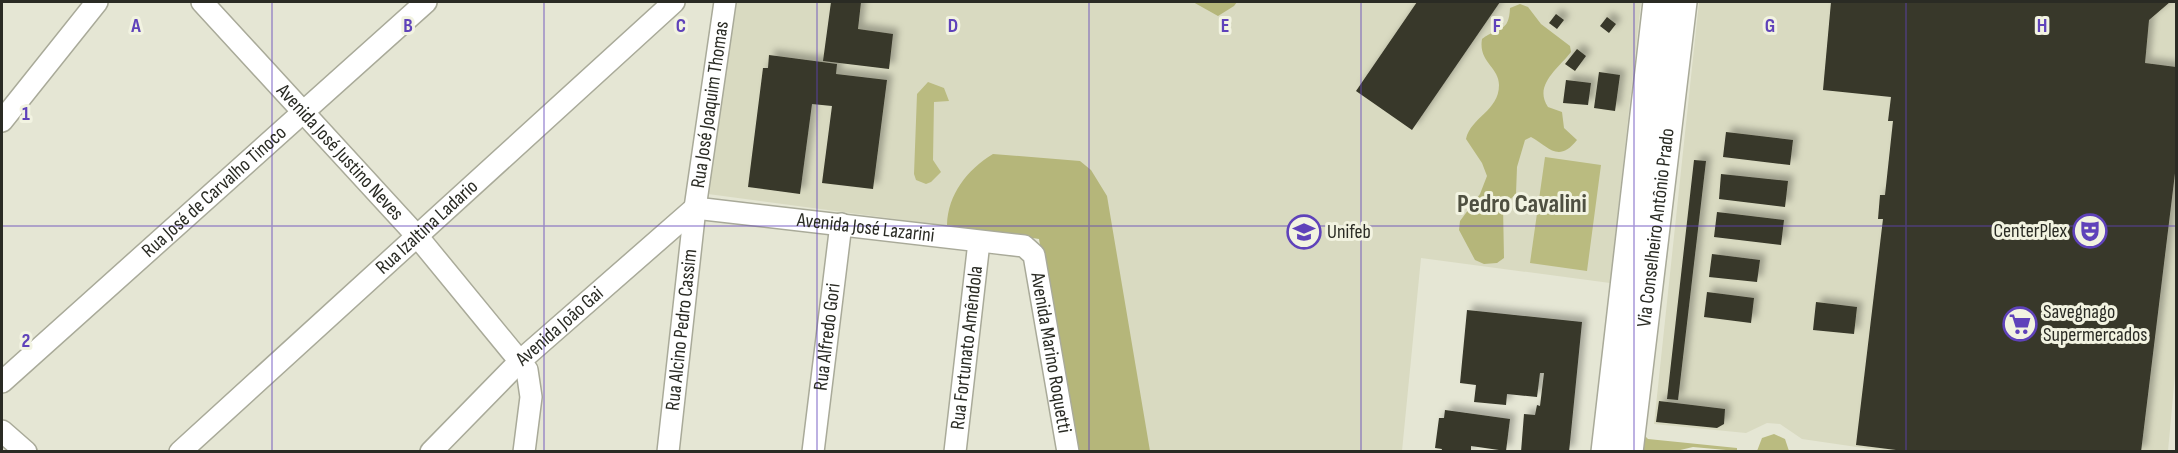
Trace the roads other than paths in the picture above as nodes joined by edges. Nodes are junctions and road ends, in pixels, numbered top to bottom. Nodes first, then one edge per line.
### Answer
1 (97, 2) edge
2 (202, 2) edge
3 (426, 2) edge
4 (674, 2) edge
5 (725, 2) edge
6 (1657, 2) edge
7 (1683, 2) edge
8 (305, 113) junction
9 (2, 121) edge
10 (695, 208) junction
11 (841, 224) junction
12 (417, 236) junction
13 (979, 242) junction
14 (1034, 255) joint
15 (520, 361) junction
16 (2, 382) edge
17 (2, 431) edge
18 (26, 452) edge
19 (180, 452) edge
20 (431, 452) edge
21 (524, 452) edge
22 (668, 452) edge
23 (813, 452) edge
24 (954, 452) edge
25 (1068, 452) edge
26 (1605, 452) edge
27 (1629, 452) edge

1 - 9 street
2 - 8 street, Avenida José Justino Neves
3 - 8 street, Rua José de Carvalho Tinoco
4 - 12 street, Rua Izaltina Ladario
5 - 10 street, Rua José Joaquim Thomas
6 - 26 main road, Via Conselheiro Antônio Prado
7 - 27 main road, Via Conselheiro Antônio Prado
8 - 12 street, Avenida José Justino Neves
8 - 16 street, Rua José de Carvalho Tinoco
10 - 11 street, Avenida José Lazarini
10 - 15 street, Avenida João Gai
10 - 22 street, Rua Alcino Pedro Cassim
11 - 13 street, Avenida José Lazarini
11 - 23 street, Rua Alfredo Gori
12 - 15 street, Avenida José Justino Neves
12 - 19 street, Rua Izaltina Ladario
13 - 14 street, Avenida José Lazarini
13 - 24 street, Rua Fortunato Amêndola
14 - 25 street, Avenida Marino Roquetti
15 - 20 street, Avenida João Gai
15 - 21 street, Avenida José Justino Neves
17 - 18 street

